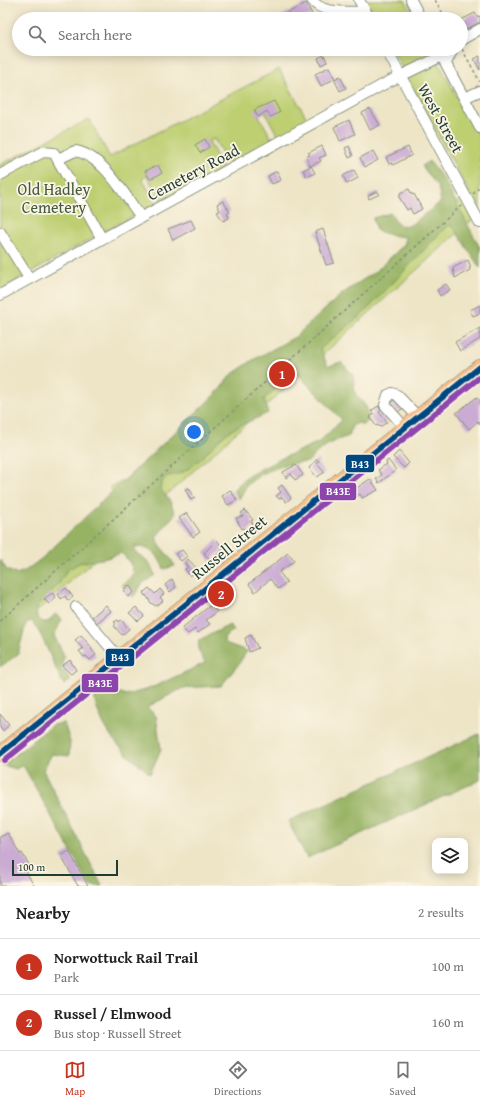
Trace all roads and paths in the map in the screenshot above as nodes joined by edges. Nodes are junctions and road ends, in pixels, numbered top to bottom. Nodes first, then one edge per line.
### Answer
1 (312, 0) edge
2 (359, 0) edge
3 (435, 0) edge
4 (413, 1) edge
5 (341, 12) edge
6 (366, 12) edge
7 (418, 12) edge
8 (442, 12) edge
9 (480, 29) edge
10 (468, 36) edge
11 (390, 56) edge
12 (442, 56) edge
13 (466, 56) edge
14 (401, 76) junction
15 (480, 82) edge
16 (480, 91) edge
17 (464, 98) junction
18 (480, 128) edge
19 (58, 159) junction
20 (0, 175) edge
21 (480, 187) edge
22 (468, 200) junction
23 (141, 217) junction
24 (480, 223) edge
25 (0, 232) edge
26 (102, 239) junction
27 (29, 278) junction
28 (0, 295) edge
29 (480, 367) edge
30 (418, 418) junction
31 (406, 429) junction
32 (76, 608) dead end
33 (0, 621) edge
34 (119, 658) junction
35 (0, 754) edge

1 - 5 street
2 - 6 street
3 - 8 path
4 - 7 street
9 - 10 street
11 - 14 street, West Street
12 - 14 street, Cemetery Road
12 - 17 street, West Street
13 - 15 path
14 - 22 street, West Street
14 - 23 street, Cemetery Road
16 - 17 street
17 - 18 street, West Street
19 - 20 street
19 - 23 street
19 - 26 street
21 - 22 path
22 - 24 street, West Street
22 - 33 path
23 - 26 street, Cemetery Road
25 - 27 street
26 - 27 street, Cemetery Road
27 - 28 street, Cemetery Road
29 - 30 highway, Russell Street
30 - 31 highway, Russell Street
30 - 31 street
31 - 34 highway, Russell Street
32 - 34 street
34 - 35 highway, Russell Street

